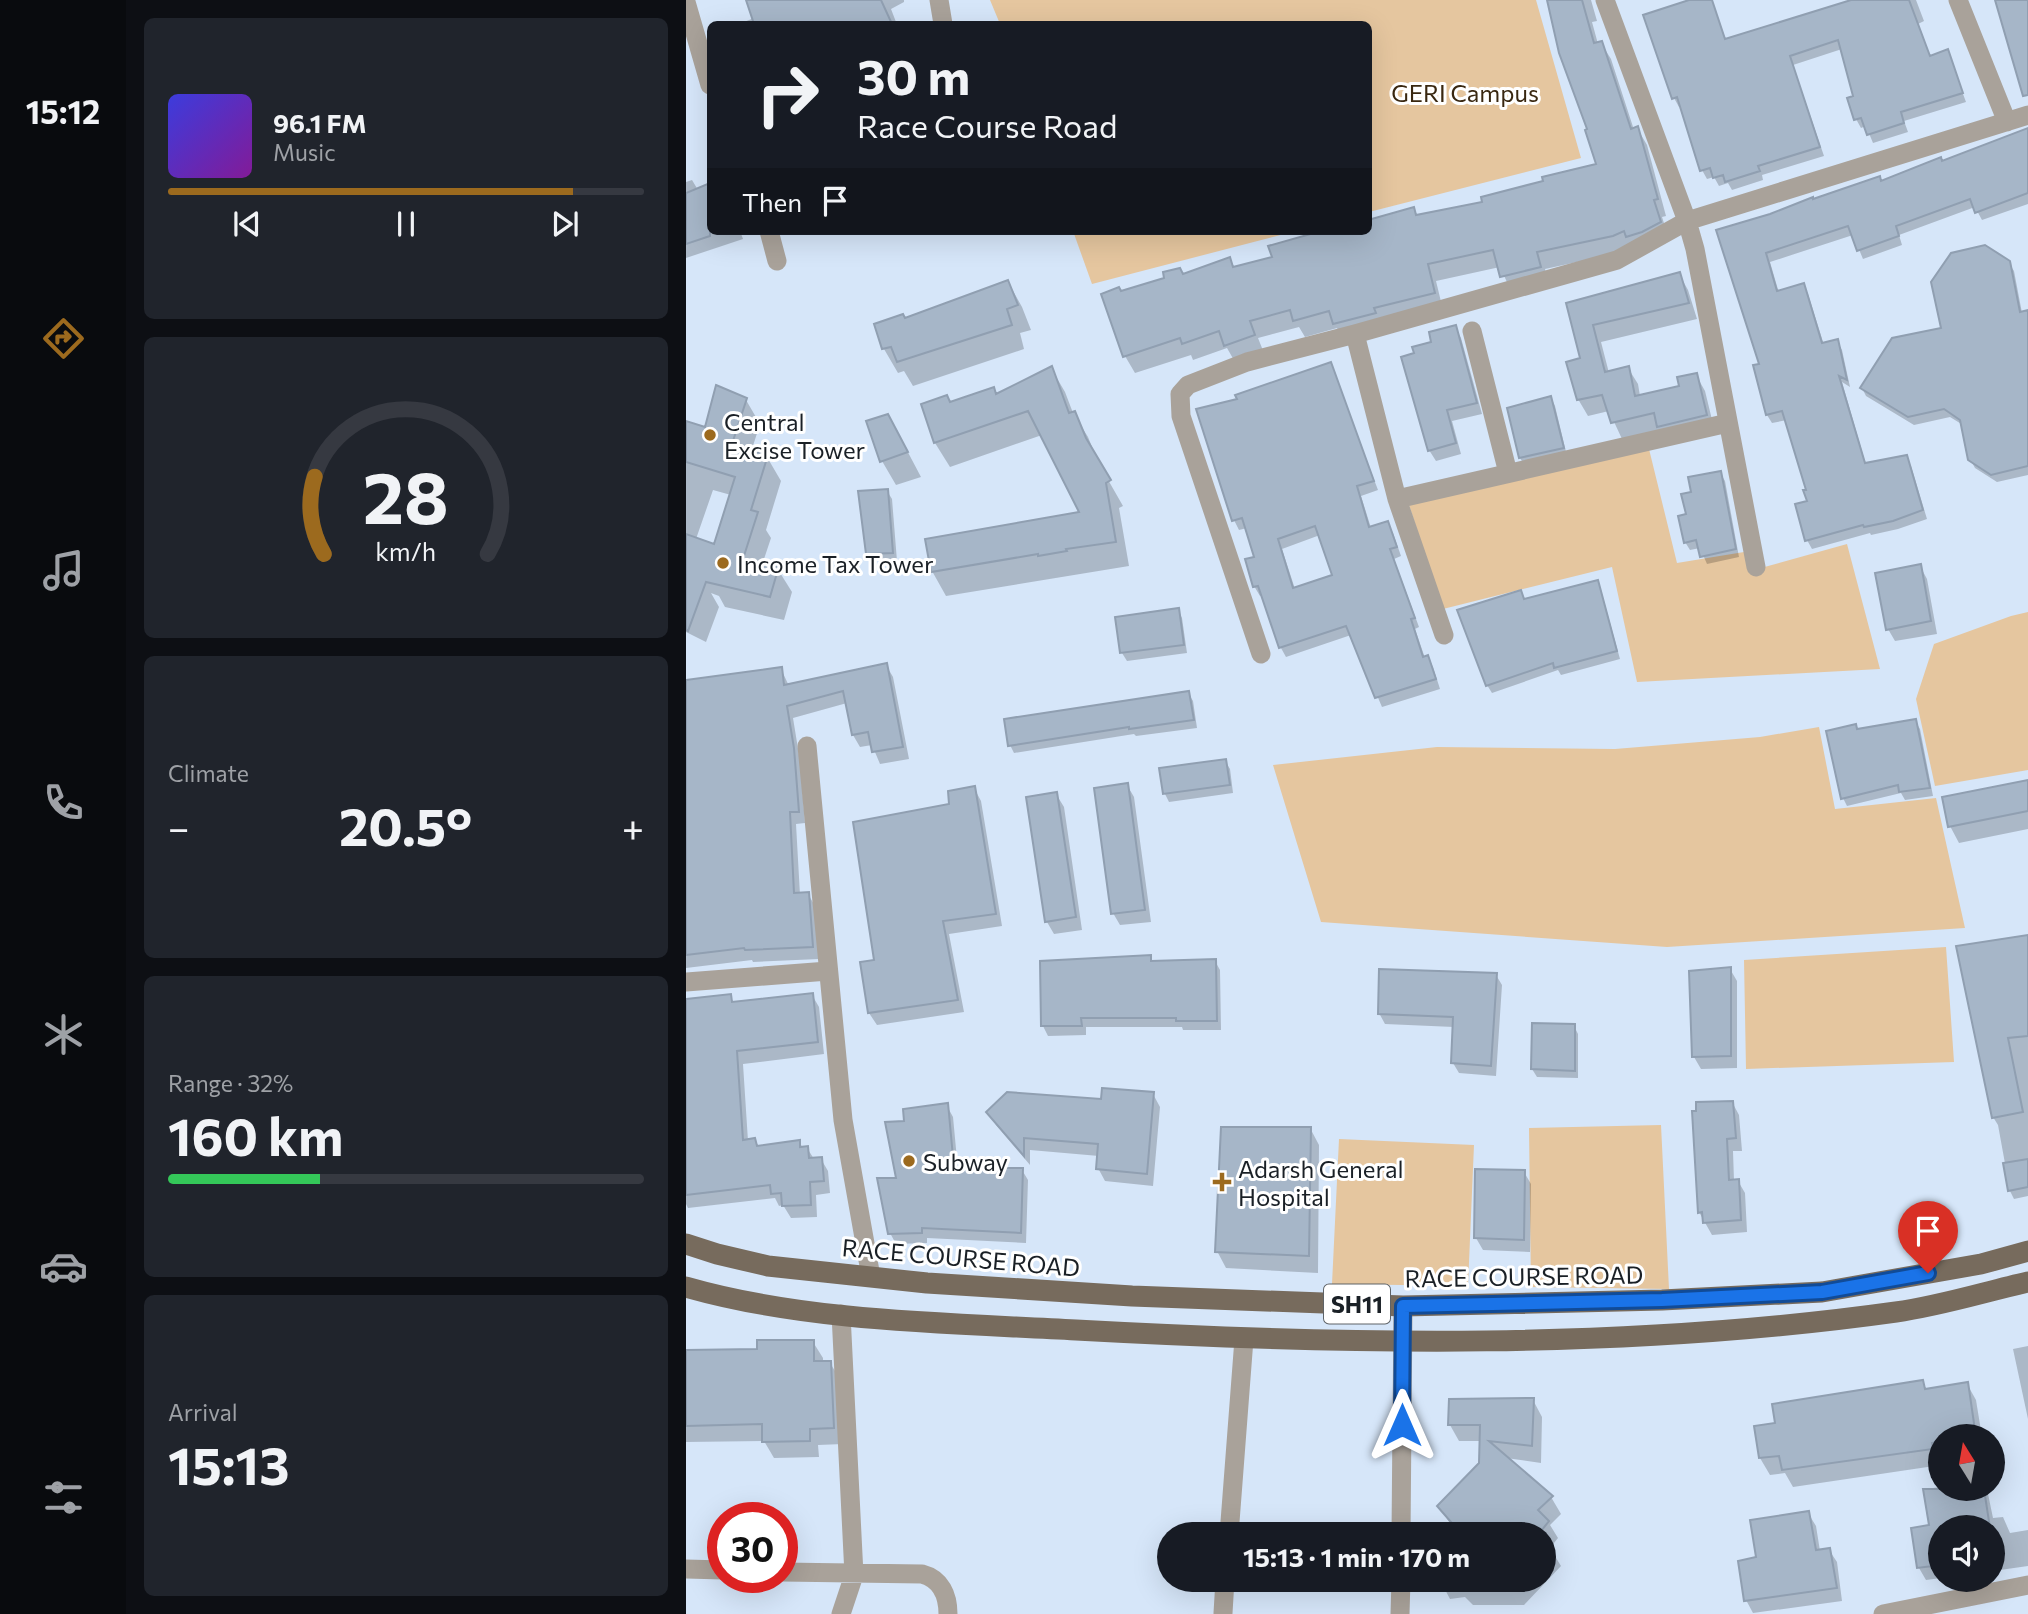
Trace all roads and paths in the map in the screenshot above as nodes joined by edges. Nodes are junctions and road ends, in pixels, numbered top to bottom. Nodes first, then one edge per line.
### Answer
1 (939, 0) edge
2 (1605, 0) edge
3 (1958, 0) edge
4 (686, 2) edge
5 (942, 21) edge
6 (707, 75) edge
7 (2028, 115) edge
8 (2007, 122) junction
9 (1687, 221) junction
10 (770, 235) edge
11 (777, 261) dead end
12 (1472, 331) dead end
13 (1355, 334) junction
14 (1728, 424) junction
15 (1508, 473) junction
16 (1398, 499) junction
17 (1756, 567) dead end
18 (1444, 635) dead end
19 (1261, 654) dead end
20 (807, 746) dead end
21 (828, 971) junction
22 (686, 982) edge
23 (686, 1244) edge
24 (2028, 1251) edge
25 (871, 1277) junction
26 (2028, 1282) edge
27 (686, 1287) edge
28 (1403, 1306) junction
29 (841, 1314) junction
30 (1244, 1339) junction
31 (1403, 1342) junction
32 (1230, 1522) edge
33 (1401, 1522) edge
34 (686, 1569) edge
35 (707, 1570) edge
36 (798, 1573) edge
37 (854, 1575) junction
38 (2028, 1585) edge
39 (1224, 1592) edge
40 (1401, 1592) edge
41 (1223, 1613) edge
42 (841, 1614) edge
43 (948, 1614) edge
44 (1401, 1614) edge
45 (1882, 1614) edge

1 - 5 street
2 - 9 street
3 - 8 street
4 - 6 street
7 - 8 street
8 - 9 street
9 - 13 street
9 - 14 street
10 - 11 street
12 - 15 street
13 - 16 street
13 - 19 street
14 - 15 street
14 - 17 street
15 - 16 street
16 - 18 street
20 - 21 street
21 - 22 street
21 - 25 street
23 - 25 main road, RACE COURSE ROAD / SH11
24 - 28 main road, RACE COURSE ROAD / SH11
25 - 28 main road, RACE COURSE ROAD / SH11
26 - 31 main road, SH11
27 - 29 main road, SH11
28 - 31 street
29 - 30 main road, SH11
29 - 37 street
30 - 31 main road, SH11
30 - 32 street
31 - 33 street
34 - 35 street
36 - 37 street
37 - 42 street
37 - 43 street
38 - 45 street
39 - 41 street
40 - 44 street

